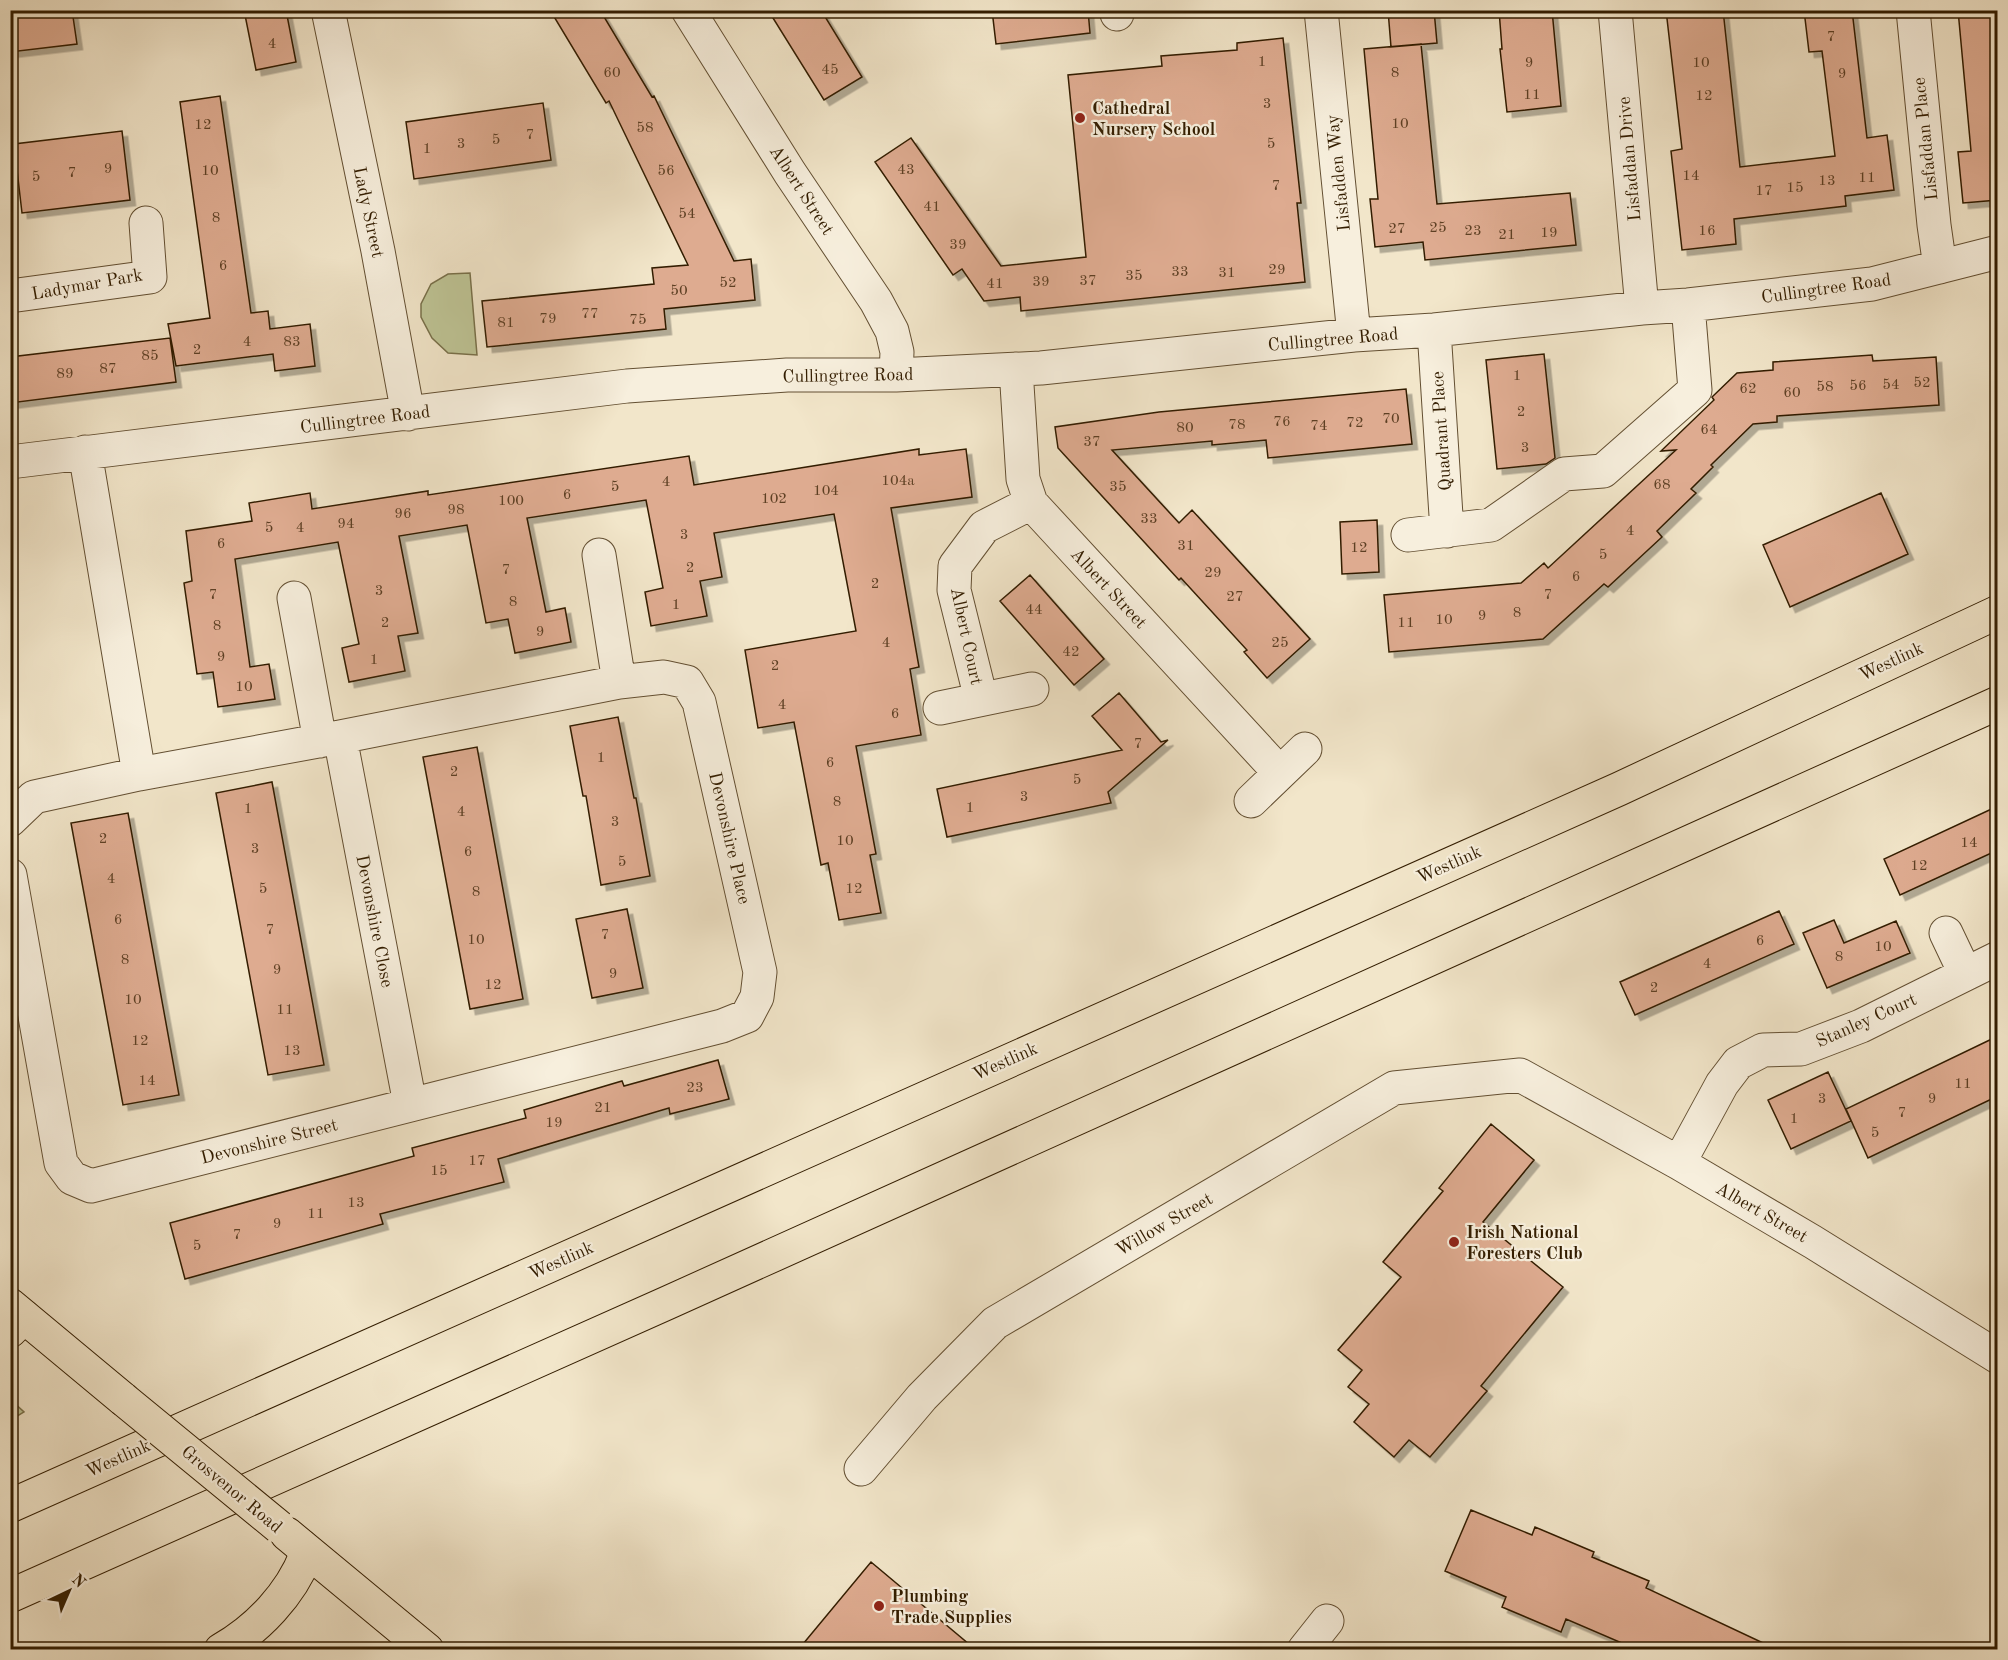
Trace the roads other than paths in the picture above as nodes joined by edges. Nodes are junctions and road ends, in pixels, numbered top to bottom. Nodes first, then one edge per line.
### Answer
1 (328, 10) edge
2 (688, 10) edge
3 (1321, 10) edge
4 (1615, 10) edge
5 (1913, 10) edge
6 (146, 223) dead end
7 (1998, 252) edge
8 (1940, 267) junction
9 (10, 296) edge
10 (1688, 305) junction
11 (1642, 308) junction
12 (1434, 330) junction
13 (1354, 335) junction
14 (1016, 369) junction
15 (897, 375) junction
16 (408, 414) junction
17 (85, 452) junction
18 (10, 462) edge
19 (1031, 503) junction
20 (1447, 531) junction
21 (1408, 535) dead end
22 (599, 555) dead end
23 (294, 598) dead end
24 (1998, 612) edge
25 (619, 682) junction
26 (1032, 689) dead end
27 (981, 699) junction
28 (1998, 703) edge
29 (940, 708) dead end
30 (330, 739) junction
31 (1305, 749) dead end
32 (1279, 772) junction
33 (139, 774) junction
34 (1251, 801) dead end
35 (10, 820) edge
36 (10, 875) edge
37 (1946, 933) dead end
38 (1998, 958) edge
39 (1965, 973) junction
40 (757, 997) joint
41 (1521, 1075) joint
42 (410, 1104) junction
43 (1679, 1163) junction
44 (15, 1317) edge
45 (1998, 1357) edge
46 (861, 1469) dead end
47 (10, 1506) edge
48 (290, 1537) junction
49 (10, 1596) edge
50 (1327, 1621) dead end
51 (221, 1650) edge
52 (427, 1650) edge
53 (1304, 1650) edge

1 - 16 street, Lady Street
2 - 15 street, Albert Street
3 - 13 street, Lisfadden Way
4 - 11 street, Lisfaddan Drive
5 - 8 street, Lisfaddan Place
6 - 9 street, Ladymar Park
7 - 8 street, Cullingtree Road
8 - 10 street, Cullingtree Road
10 - 11 street, Cullingtree Road
10 - 20 street
11 - 12 street, Cullingtree Road
12 - 13 street, Cullingtree Road
12 - 20 street, Quadrant Place
13 - 14 street, Cullingtree Road
14 - 15 street, Cullingtree Road
14 - 19 street, Albert Street
15 - 16 street, Cullingtree Road
16 - 17 street, Cullingtree Road
17 - 18 street, Cullingtree Road
17 - 33 street
19 - 27 street, Albert Court
19 - 32 street, Albert Street
20 - 21 street
22 - 25 street
23 - 30 street, Devonshire Close
24 - 47 main road, Westlink
25 - 30 street
25 - 40 street, Devonshire Place
26 - 27 street, Albert Court
27 - 29 street, Albert Court
28 - 49 main road
30 - 33 street
30 - 42 street, Devonshire Close
31 - 32 street
32 - 34 street
33 - 35 street
36 - 42 street, Devonshire Street
37 - 39 street
38 - 39 street, Stanley Court
39 - 43 street, Stanley Court
40 - 42 street, Devonshire Street
41 - 43 street, Albert Street
41 - 46 street, Willow Street
43 - 45 street, Albert Street
44 - 48 main road, Grosvenor Road, bridge
48 - 51 main road
48 - 52 main road, Grosvenor Road
50 - 53 street

